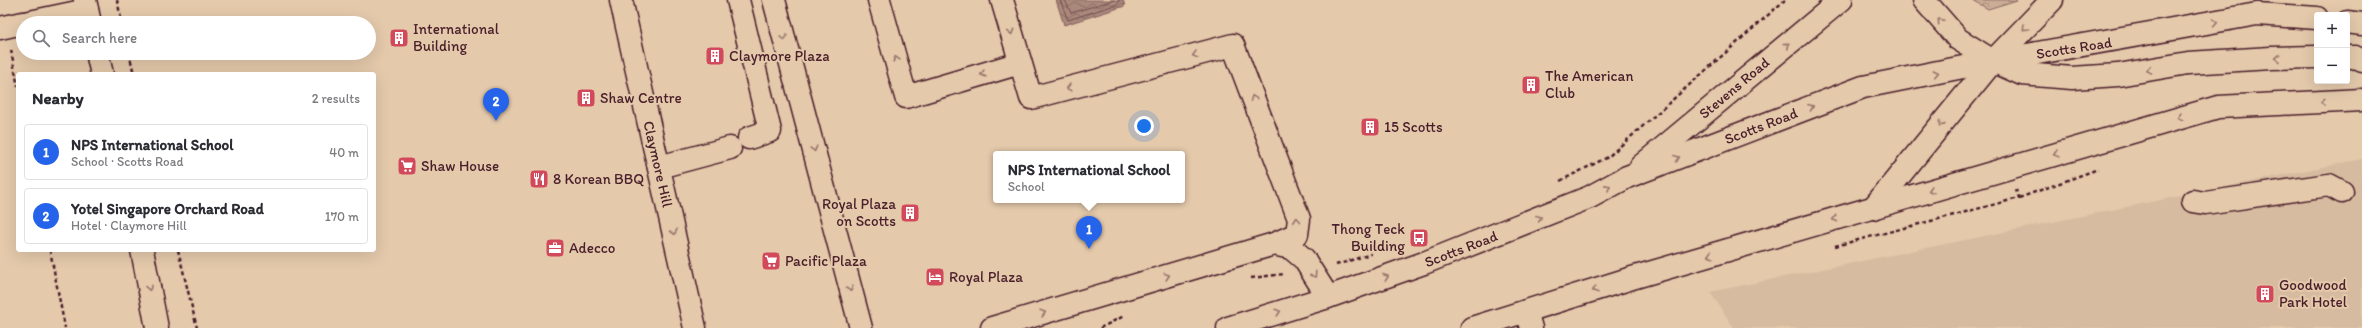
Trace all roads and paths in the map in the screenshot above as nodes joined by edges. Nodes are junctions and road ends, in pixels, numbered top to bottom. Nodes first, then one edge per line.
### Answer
1 (117, 0) edge
2 (621, 0) edge
3 (738, 0) edge
4 (774, 0) edge
5 (879, 0) edge
6 (1002, 0) edge
7 (1785, 0) edge
8 (1842, 0) edge
9 (1924, 0) edge
10 (2052, 0) edge
11 (2240, 0) edge
12 (87, 11) edge
13 (2258, 14) junction
14 (61, 16) edge
15 (120, 16) edge
16 (2314, 18) edge
17 (2350, 22) edge
18 (2362, 24) edge
19 (16, 25) edge
20 (0, 28) edge
21 (2314, 57) edge
22 (2350, 57) edge
23 (99, 60) edge
24 (131, 60) edge
25 (1993, 61) junction
26 (2362, 61) edge
27 (1020, 63) junction
28 (102, 72) edge
29 (134, 72) edge
30 (2362, 100) edge
31 (749, 138) dead end
32 (730, 148) dead end
33 (660, 167) junction
34 (2100, 169) dead end
35 (1627, 177) junction
36 (1559, 182) dead end
37 (2342, 192) dead end
38 (2019, 198) dead end
39 (2193, 201) dead end
40 (1873, 208) junction
41 (1274, 244) junction
42 (50, 252) edge
43 (142, 252) edge
44 (178, 252) edge
45 (1339, 264) dead end
46 (1312, 270) junction
47 (1250, 278) dead end
48 (1328, 297) junction
49 (1129, 313) dead end
50 (1529, 320) edge
51 (65, 328) edge
52 (157, 328) edge
53 (197, 328) edge
54 (695, 328) edge
55 (861, 328) edge
56 (992, 328) edge
57 (1100, 328) edge
58 (1228, 328) edge
59 (1472, 328) edge

1 - 15 path
2 - 33 main road, Claymore Hill
3 - 31 main road
4 -> 55 main road
27 -> 5 main road
6 -> 27 main road
7 - 36 path
35 -> 8 main road, Stevens Road
25 -> 9 main road
10 -> 25 main road
11 - 13 main road
12 - 14 main road
13 - 16 main road, Scotts Road
25 -> 13 main road, Scotts Road
17 - 18 main road
19 - 20 main road
21 -> 25 main road
22 - 26 main road
23 - 28 main road
24 - 29 path
35 -> 25 main road, Scotts Road
25 -> 40 main road
41 -> 27 main road
30 -> 40 main road
32 - 33 main road
33 -> 54 main road, Claymore Hill
34 - 38 path
48 -> 35 main road, Scotts Road
37 - 39 main road
40 -> 50 main road
41 - 46 main road
56 -> 41 main road
42 - 51 path
43 -> 52 main road
44 - 53 path
45 - 46 path
46 - 47 path
46 -> 48 main road
58 -> 48 main road, Scotts Road
49 - 57 path
50 - 59 main road

